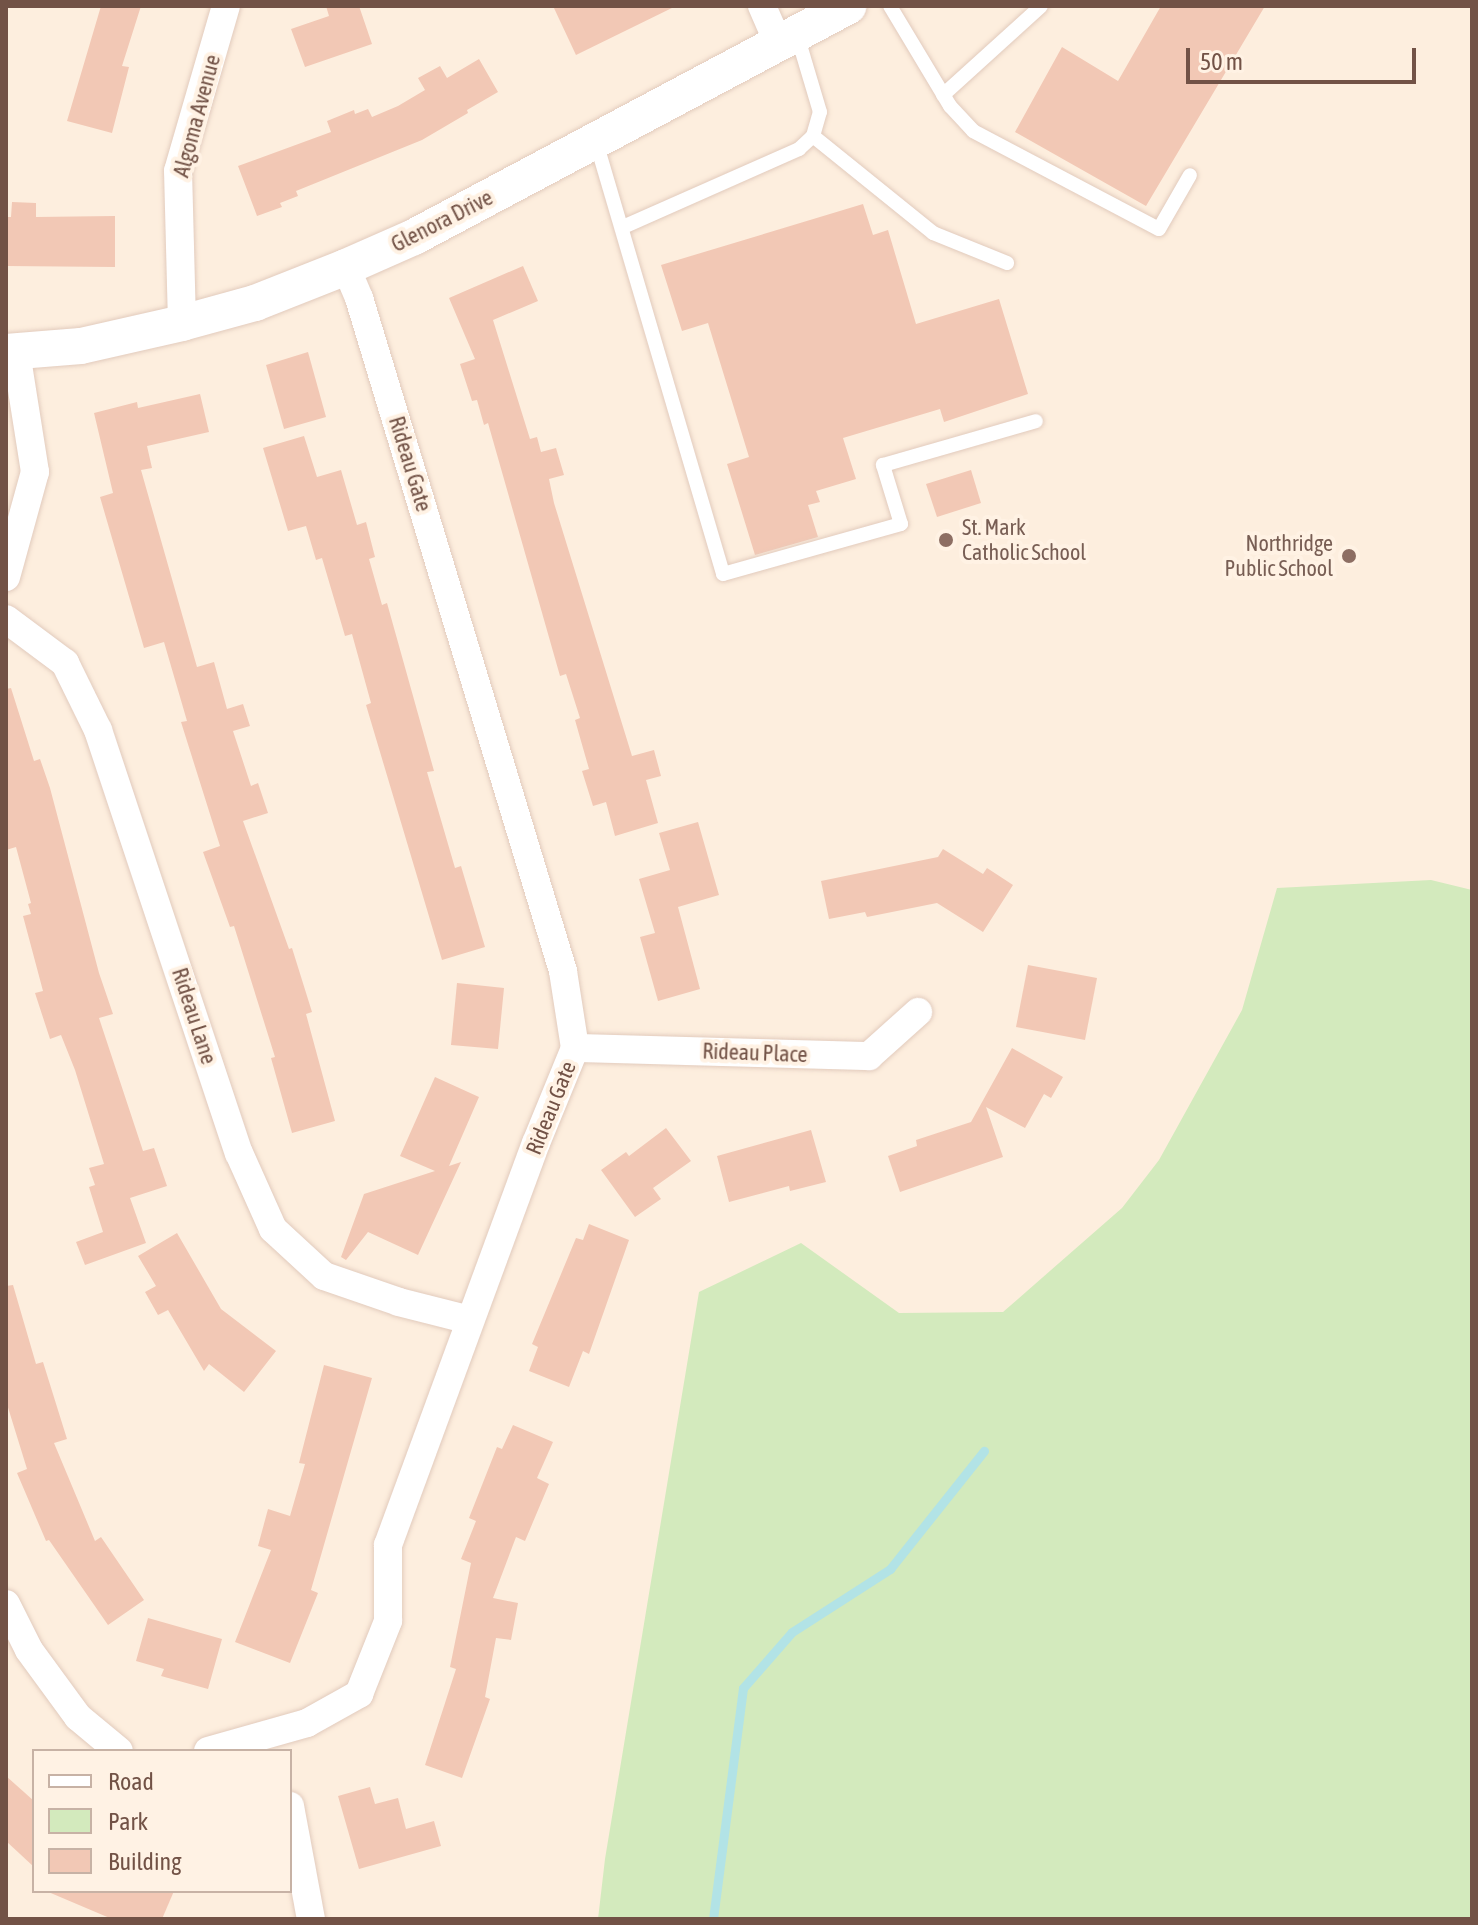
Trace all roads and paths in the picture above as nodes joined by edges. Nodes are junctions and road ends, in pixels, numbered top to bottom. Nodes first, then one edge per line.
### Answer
1 (226, 6) edge
2 (762, 6) edge
3 (848, 6) edge
4 (890, 6) edge
5 (1041, 6) edge
6 (788, 40) junction
7 (943, 95) junction
8 (813, 136) junction
9 (595, 142) junction
10 (1190, 175) dead end
11 (623, 227) junction
12 (1007, 263) dead end
13 (346, 267) junction
14 (182, 323) junction
15 (11, 352) edge
16 (1036, 421) dead end
17 (6, 577) edge
18 (6, 619) edge
19 (918, 1012) dead end
20 (575, 1048) junction
21 (470, 1320) junction
22 (6, 1604) edge
23 (278, 1740) edge
24 (117, 1749) edge
25 (221, 1749) edge
26 (292, 1817) edge
27 (311, 1919) edge

1 - 14 street, Algoma Avenue
2 - 6 street
3 - 6 street, Glenora Drive
4 - 7 lane
5 - 7 lane
6 - 8 lane
6 - 9 street, Glenora Drive
7 - 10 lane
8 - 11 lane
8 - 12 lane
9 - 11 lane
9 - 13 street, Glenora Drive
11 - 16 lane
13 - 14 street, Glenora Drive
13 - 20 street, Rideau Gate
14 - 15 street, Glenora Drive
15 - 17 street
18 - 21 street, Rideau Lane
19 - 20 street, Rideau Place
20 - 21 street, Rideau Gate
21 - 23 street, Rideau Gate
22 - 24 street
23 - 25 street, Rideau Gate
26 - 27 street

